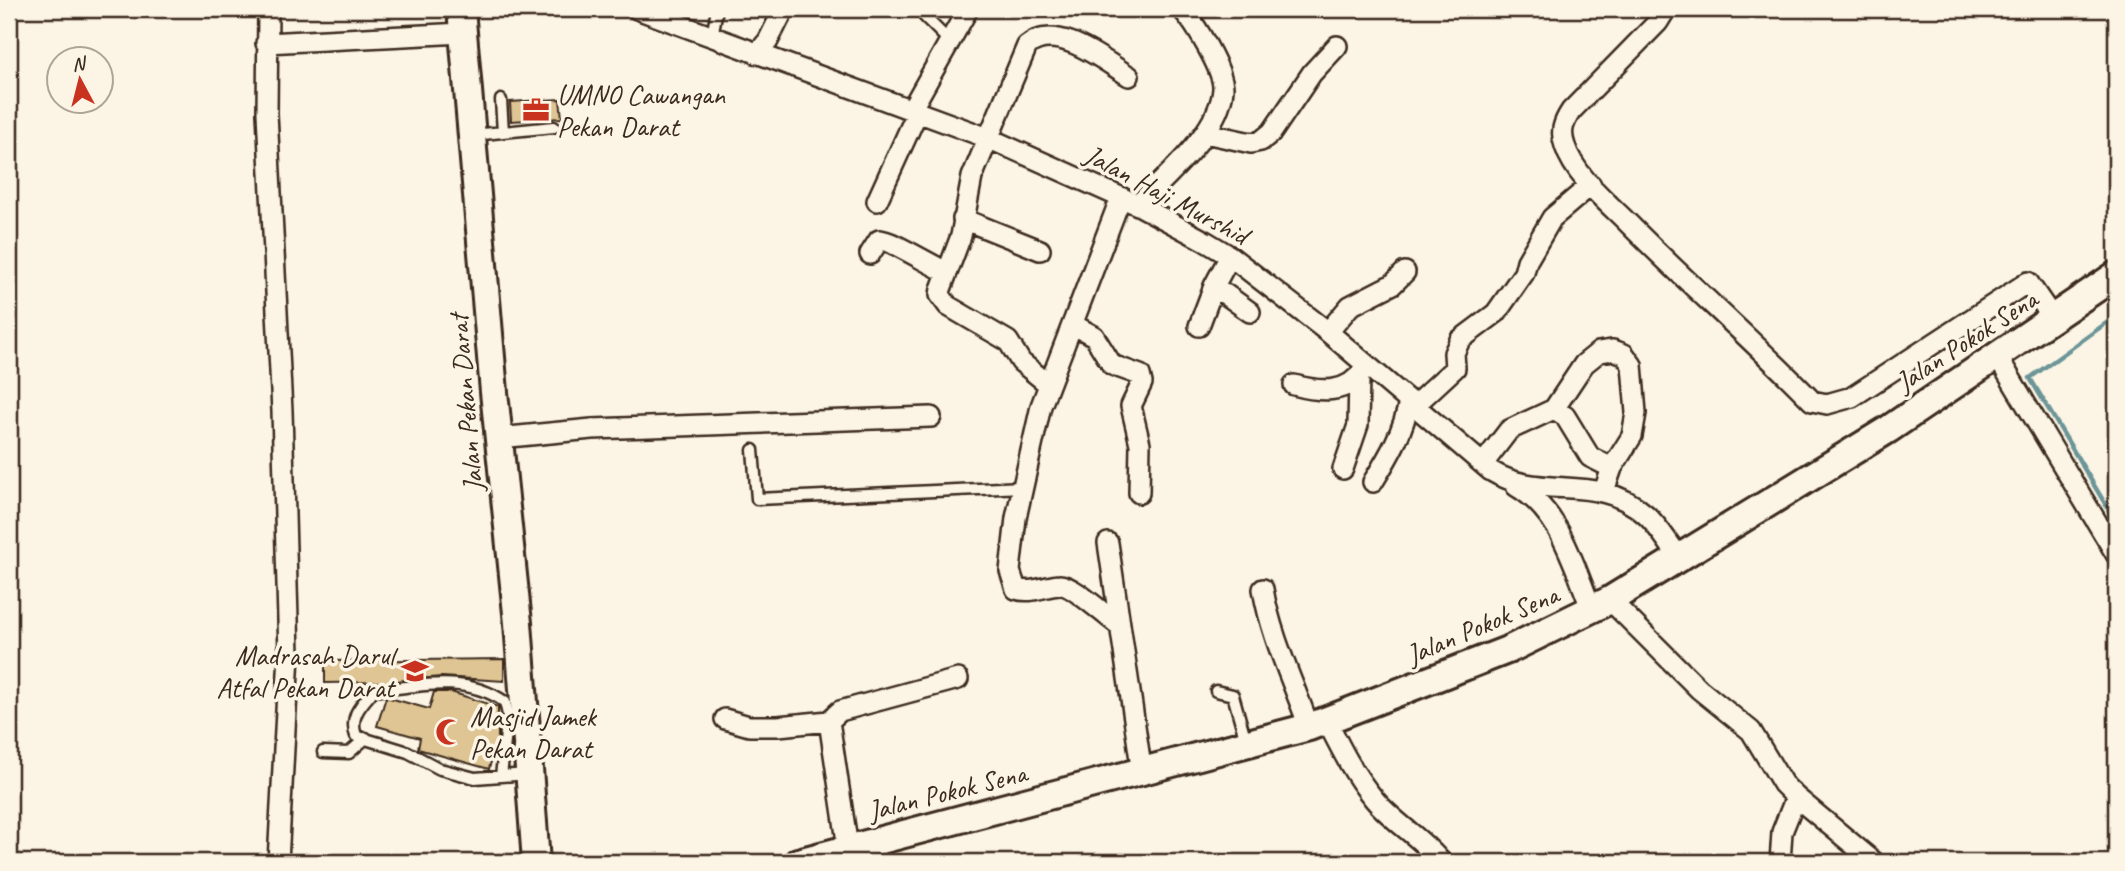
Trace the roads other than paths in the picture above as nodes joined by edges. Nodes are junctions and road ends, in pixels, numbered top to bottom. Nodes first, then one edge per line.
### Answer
1 (268, 9) edge
2 (637, 9) edge
3 (718, 9) edge
4 (784, 9) edge
5 (968, 9) edge
6 (1184, 9) edge
7 (1666, 9) edge
8 (921, 13) dead end
9 (462, 21) edge
10 (712, 37) junction
11 (951, 43) junction
12 (267, 44) junction
13 (1337, 46) dead end
14 (757, 54) junction
15 (1129, 76) dead end
16 (501, 100) dead end
17 (914, 111) junction
18 (554, 127) dead end
19 (503, 132) junction
20 (1205, 134) junction
21 (473, 135) junction
22 (988, 138) junction
23 (1591, 185) junction
24 (877, 201) dead end
25 (1130, 201) junction
26 (963, 219) junction
27 (1040, 250) dead end
28 (870, 254) dead end
29 (1230, 256) junction
30 (947, 272) junction
31 (1405, 272) dead end
32 (2116, 275) edge
33 (1214, 286) junction
34 (1250, 312) dead end
35 (2050, 314) junction
36 (1074, 325) junction
37 (1199, 326) dead end
38 (1328, 332) junction
39 (1997, 356) junction
40 (1363, 372) junction
41 (1048, 384) junction
42 (1294, 384) dead end
43 (1412, 403) junction
44 (1554, 409) junction
45 (931, 417) dead end
46 (499, 438) junction
47 (753, 450) dead end
48 (1483, 464) junction
49 (1612, 468) junction
50 (1343, 469) dead end
51 (1373, 482) dead end
52 (1511, 483) junction
53 (1023, 487) junction
54 (1604, 491) junction
55 (1139, 492) dead end
56 (1108, 543) dead end
57 (2116, 554) edge
58 (1679, 558) junction
59 (1263, 589) dead end
60 (1601, 605) junction
61 (1119, 625) junction
62 (958, 679) dead end
63 (1216, 691) dead end
64 (516, 714) junction
65 (725, 719) dead end
66 (829, 722) junction
67 (1318, 724) junction
68 (366, 738) junction
69 (1247, 745) junction
70 (323, 752) dead end
71 (1142, 773) junction
72 (501, 776) junction
73 (529, 783) junction
74 (1796, 797) junction
75 (848, 848) junction
76 (533, 861) edge
77 (278, 862) edge
78 (798, 862) edge
79 (1441, 862) edge
80 (1780, 862) edge
81 (1874, 862) edge

1 - 12 street
2 - 10 street, Jalan Haji Murshid
3 - 10 lane
4 - 14 street
5 - 11 street
6 - 20 street
7 - 23 street
8 - 11 lane
9 - 12 street
9 - 21 main road, Jalan Pekan Darat
10 - 14 street, Jalan Haji Murshid
11 - 17 street
12 - 77 street
13 - 20 street
14 - 17 street, Jalan Haji Murshid
15 - 22 street
16 - 19 lane
17 - 22 street, Jalan Haji Murshid
17 - 24 street
18 - 19 lane
19 - 21 lane
20 - 25 street
21 - 46 main road, Jalan Pekan Darat
22 - 25 street, Jalan Haji Murshid
22 - 26 street
23 - 35 street
23 - 43 street
25 - 29 street, Jalan Haji Murshid
25 - 36 street
26 - 27 street
26 - 30 street
28 - 30 street
29 - 33 street
29 - 38 street, Jalan Haji Murshid
30 - 41 street
31 - 38 street
32 - 35 main road, Jalan Pokok Sena
33 - 34 street
33 - 37 street
35 - 39 main road, Jalan Pokok Sena
36 - 41 street
36 - 55 street
38 - 40 street, Jalan Haji Murshid
39 - 57 street
39 - 58 main road, Jalan Pokok Sena
40 - 42 street
40 - 43 street, Jalan Haji Murshid
40 - 50 street
41 - 53 street
43 - 48 street, Jalan Haji Murshid
43 - 51 street
44 - 48 street
44 - 49 street
44 - 49 street
45 - 46 street
46 - 64 main road, Jalan Pekan Darat
47 - 53 lane
48 - 52 street, Jalan Haji Murshid
49 - 54 street
52 - 54 street, Jalan Haji Murshid
52 - 60 street
53 - 61 street
54 - 58 street, Jalan Haji Murshid
56 - 61 street
58 - 60 main road, Jalan Pokok Sena
59 - 67 street
60 - 67 main road, Jalan Pokok Sena
60 - 74 street
61 - 71 street
62 - 66 street
63 - 69 lane
64 - 68 lane
64 - 72 lane
64 - 73 main road, Jalan Pekan Darat
65 - 66 street
66 - 75 street
67 - 69 main road, Jalan Pokok Sena
67 - 79 street
68 - 70 lane
68 - 72 lane
69 - 71 main road, Jalan Pokok Sena
71 - 75 main road, Jalan Pokok Sena
72 - 73 lane
73 - 76 main road, Jalan Pekan Darat
74 - 80 street
74 - 81 street
75 - 78 main road, Jalan Pokok Sena

